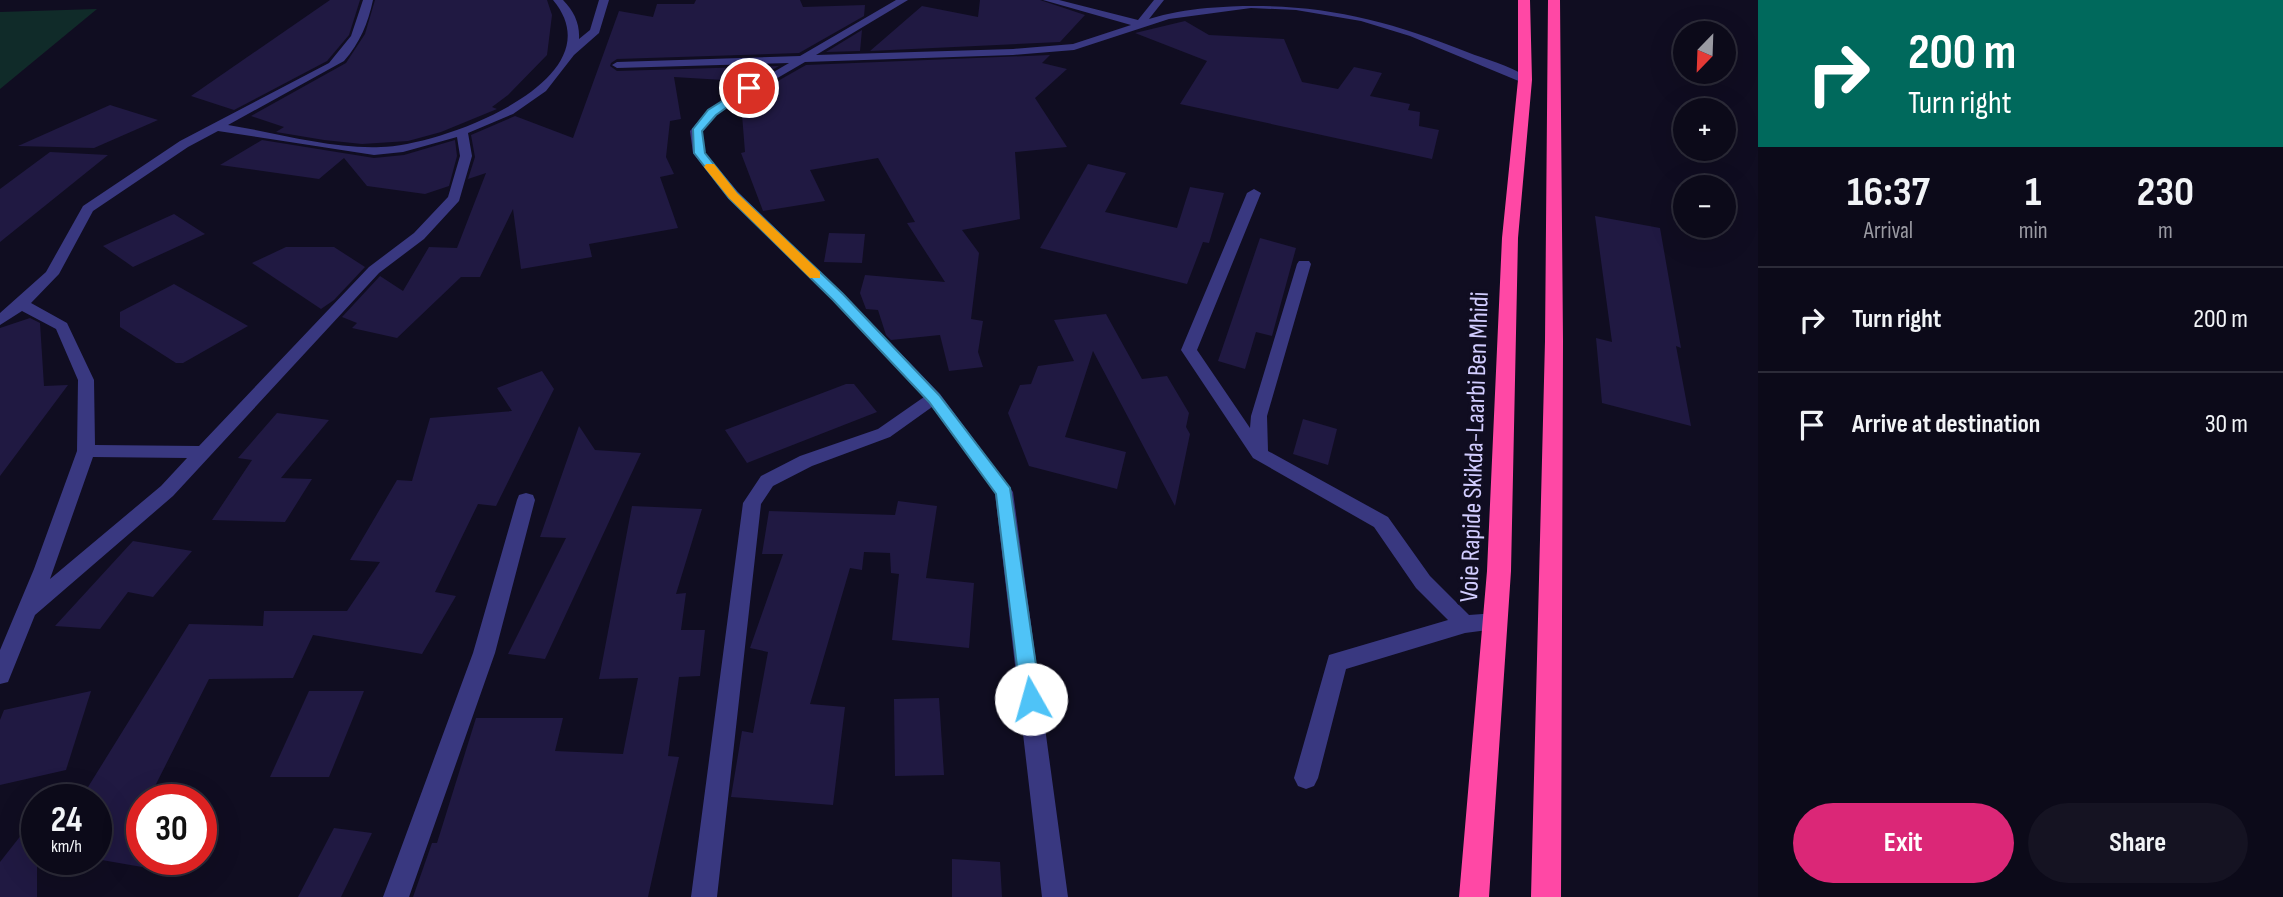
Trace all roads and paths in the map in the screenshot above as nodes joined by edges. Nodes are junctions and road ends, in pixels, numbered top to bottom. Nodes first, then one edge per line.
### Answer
1 (368, 0) edge
2 (558, 0) edge
3 (604, 0) edge
4 (903, 0) edge
5 (1048, 0) edge
6 (1159, 0) edge
7 (1524, 0) edge
8 (1554, 0) edge
9 (1140, 24) junction
10 (570, 53) junction
11 (803, 59) junction
12 (617, 65) dead end
13 (1525, 79) junction
14 (216, 127) junction
15 (462, 131) junction
16 (1254, 193) dead end
17 (1304, 264) dead end
18 (21, 303) junction
19 (0, 320) edge
20 (934, 398) junction
21 (86, 451) junction
22 (202, 452) junction
23 (1259, 454) junction
24 (526, 500) dead end
25 (27, 610) junction
26 (1496, 622) junction
27 (1465, 624) junction
28 (0, 675) edge
29 (1306, 778) dead end
30 (396, 897) edge
31 (704, 897) edge
32 (1055, 897) edge
33 (1474, 897) edge
34 (1546, 897) edge

1 - 14 street
2 - 10 street
3 - 10 street
4 - 11 street
5 - 9 street
6 - 9 street
7 - 13 highway, Voie Rapide Skikda-Laarbi Ben Mhidi
8 - 34 highway
9 - 11 street
9 - 13 street
10 - 15 street
11 - 12 street
11 - 20 street
13 - 26 highway, Voie Rapide Skikda-Laarbi Ben Mhidi
14 - 15 street
14 - 18 street
15 - 22 street
16 - 23 street
17 - 23 street
18 - 19 street
18 - 21 street
20 - 31 street
20 - 32 street
21 - 22 street
21 - 25 street
22 - 25 street
23 - 27 street
24 - 30 street
25 - 28 street
26 - 27 street
26 - 33 highway, Voie Rapide Skikda-Laarbi Ben Mhidi
27 - 29 street

